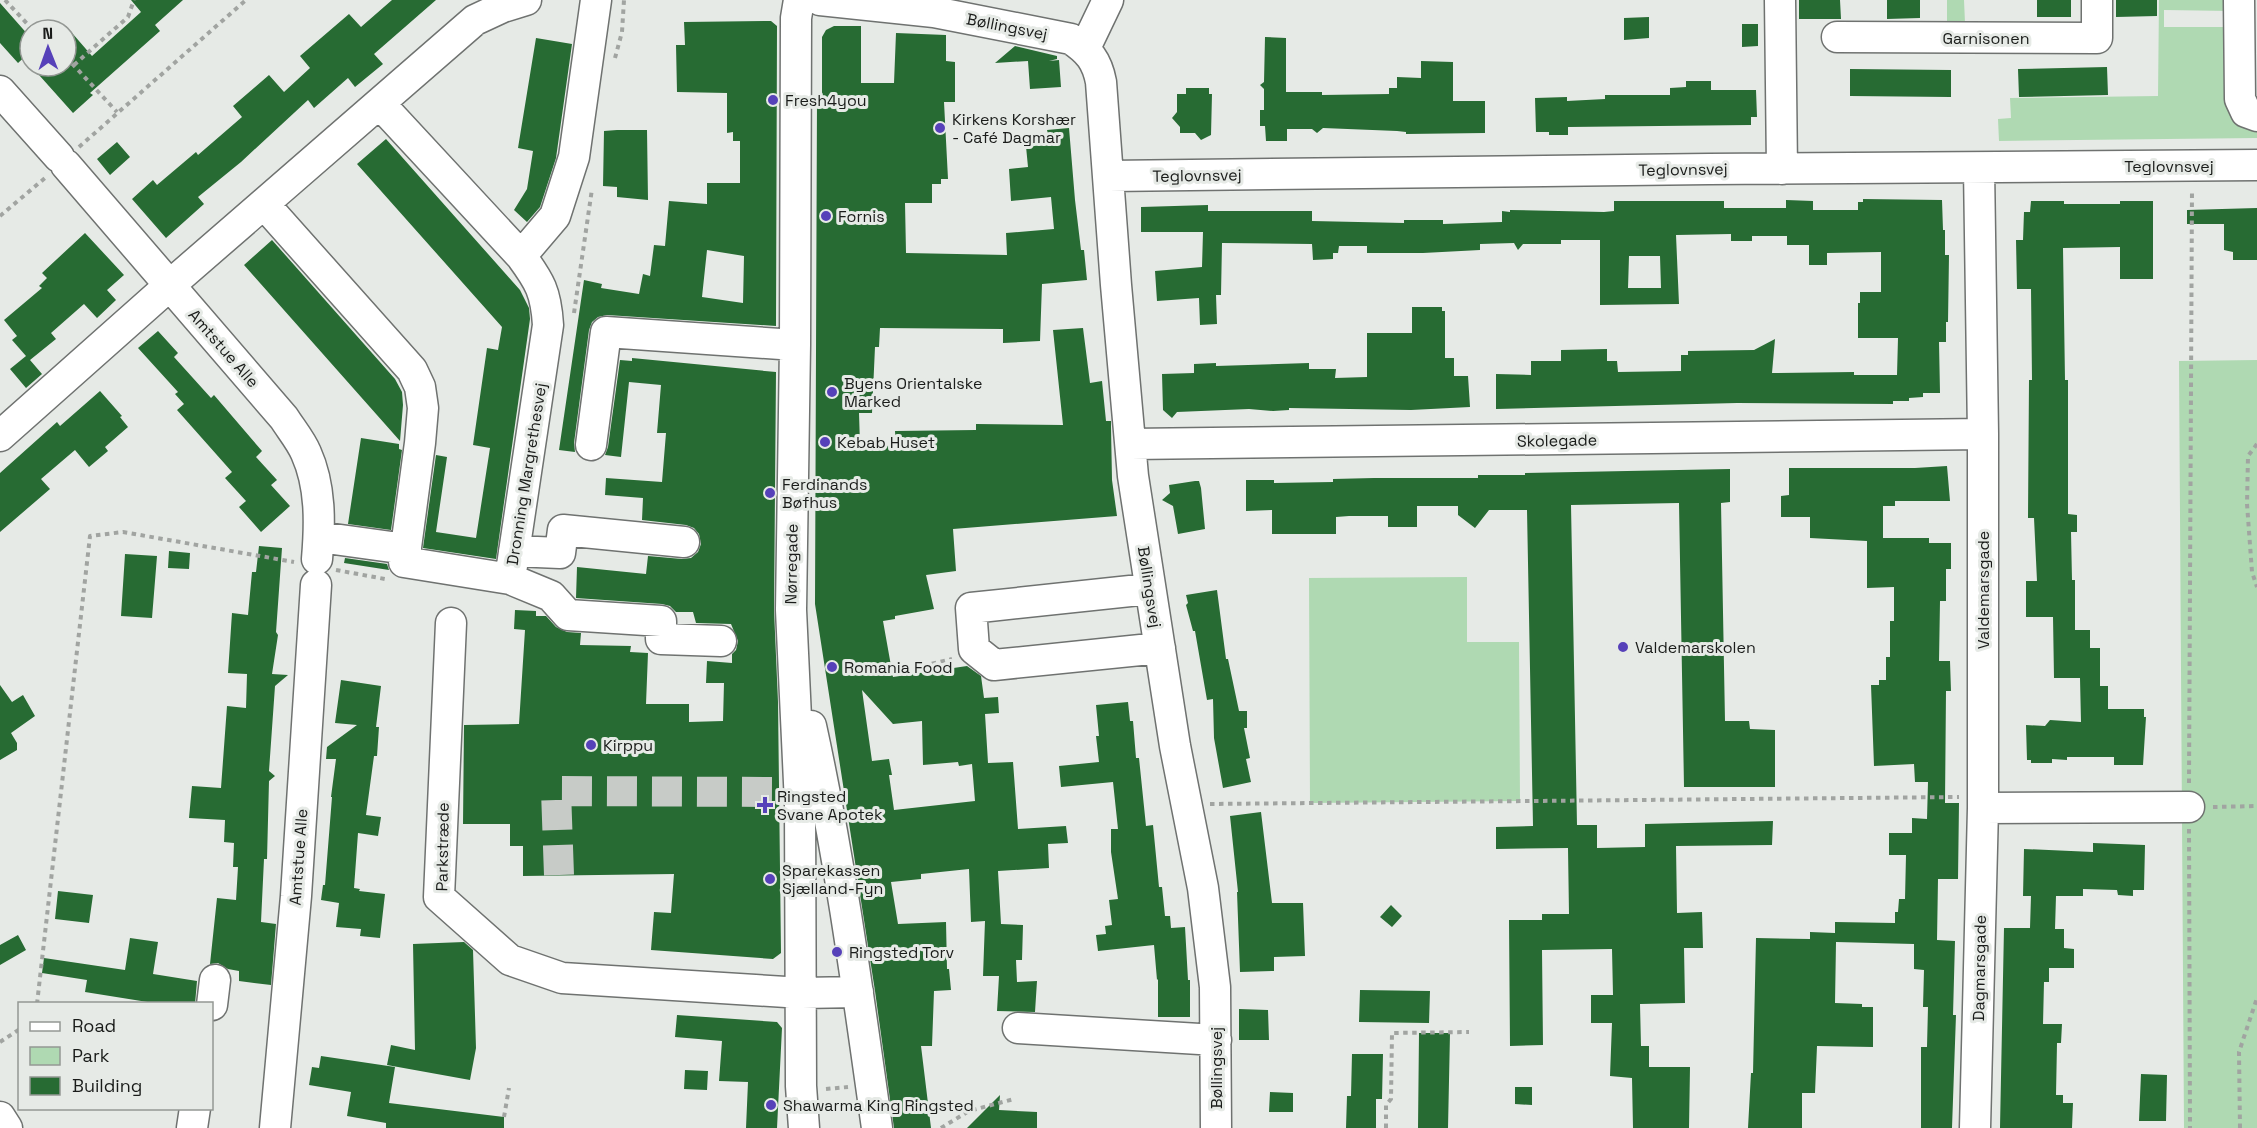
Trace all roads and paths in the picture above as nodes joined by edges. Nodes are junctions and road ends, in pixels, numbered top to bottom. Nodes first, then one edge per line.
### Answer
1 (5, 0) edge
2 (134, 0) edge
3 (246, 0) edge
4 (526, 0) edge
5 (596, 0) edge
6 (624, 0) edge
7 (799, 0) edge
8 (820, 0) edge
9 (1108, 0) edge
10 (1780, 0) edge
11 (2097, 0) edge
12 (2239, 0) edge
13 (22, 18) edge
14 (1837, 37) dead end
15 (1085, 48) junction
16 (78, 61) edge
17 (612, 68) dead end
18 (78, 69) edge
19 (0, 91) edge
20 (380, 104) junction
21 (117, 112) junction
22 (2257, 116) edge
23 (60, 164) junction
24 (2257, 165) edge
25 (2193, 166) junction
26 (1979, 168) junction
27 (1782, 169) junction
28 (1108, 176) junction
29 (593, 180) dead end
30 (264, 204) junction
31 (0, 216) edge
32 (521, 256) junction
33 (170, 285) junction
34 (548, 325) junction
35 (795, 345) junction
36 (1983, 434) junction
37 (0, 436) edge
38 (1131, 444) junction
39 (2257, 444) edge
40 (591, 445) dead end
41 (684, 542) dead end
42 (405, 549) junction
43 (317, 563) junction
44 (512, 565) junction
45 (387, 579) dead end
46 (2257, 587) edge
47 (1149, 589) junction
48 (451, 623) dead end
49 (721, 641) dead end
50 (1160, 648) junction
51 (974, 649) junction
52 (888, 674) dead end
53 (795, 686) junction
54 (1983, 802) junction
55 (1188, 804) junction
56 (2257, 806) edge
57 (2188, 807) junction
58 (858, 992) junction
59 (802, 993) junction
60 (2257, 998) edge
61 (37, 1002) edge
62 (1018, 1028) dead end
63 (18, 1030) edge
64 (1468, 1032) dead end
65 (1216, 1040) junction
66 (0, 1042) edge
67 (871, 1085) junction
68 (801, 1086) junction
69 (509, 1088) dead end
70 (1014, 1099) dead end
71 (195, 1110) edge
72 (0, 1117) edge
73 (504, 1117) dead end
74 (7, 1128) edge
75 (192, 1128) edge
76 (275, 1128) edge
77 (804, 1128) edge
78 (877, 1128) edge
79 (941, 1128) edge
80 (1216, 1128) edge
81 (1386, 1128) edge
82 (1975, 1128) edge
83 (2190, 1128) edge
84 (2240, 1128) edge

1 - 13 path
2 - 16 path
3 - 21 path
4 - 20 street
5 - 32 street
6 - 17 path
7 - 35 street, Nørregade
8 - 15 street, Bøllingsvej
9 - 15 street
10 - 27 street
11 - 14 street, Garnisonen
12 - 22 street
15 - 28 street, Bøllingsvej
18 - 21 path
19 - 23 street, Amtstue Alle
20 - 30 street
20 - 32 street, Dronning Margrethesvej
21 - 23 path
23 - 31 path
23 - 33 street, Amtstue Alle
24 - 25 street, Teglovnsvej
25 - 26 street, Teglovnsvej
25 - 57 path
26 - 27 street, Teglovnsvej
26 - 36 street, Valdemarsgade
27 - 28 street, Teglovnsvej
28 - 38 street, Bøllingsvej
29 - 34 path
30 - 33 street
30 - 42 street
32 - 34 street, Dronning Margrethesvej
33 - 37 street
33 - 43 street, Amtstue Alle
34 - 44 street, Dronning Margrethesvej
35 - 40 street
35 - 53 street, Nørregade
36 - 38 street, Skolegade
36 - 54 street, Valdemarsgade
38 - 47 street, Bøllingsvej
39 - 46 path
41 - 44 street
42 - 43 street
42 - 44 street, Dronning Margrethesvej
43 - 45 path
43 - 61 path
43 - 76 street, Amtstue Alle
44 - 49 street
47 - 50 street, Bøllingsvej
47 - 51 street
48 - 59 street, Parkstræde
50 - 51 street
50 - 55 street, Bøllingsvej
51 - 52 path
53 - 58 street
53 - 59 street, Nørregade
54 - 55 path
54 - 57 street
54 - 82 street, Dagmarsgade
55 - 65 street, Bøllingsvej
56 - 57 path
57 - 83 path
58 - 59 street
58 - 67 street
59 - 68 street, Nørregade
60 - 84 path
62 - 65 street
63 - 66 path
64 - 81 path
65 - 80 street, Bøllingsvej
67 - 68 path
67 - 78 street
68 - 77 street, Nørregade
69 - 73 path
70 - 79 path
71 - 75 street
72 - 74 street

